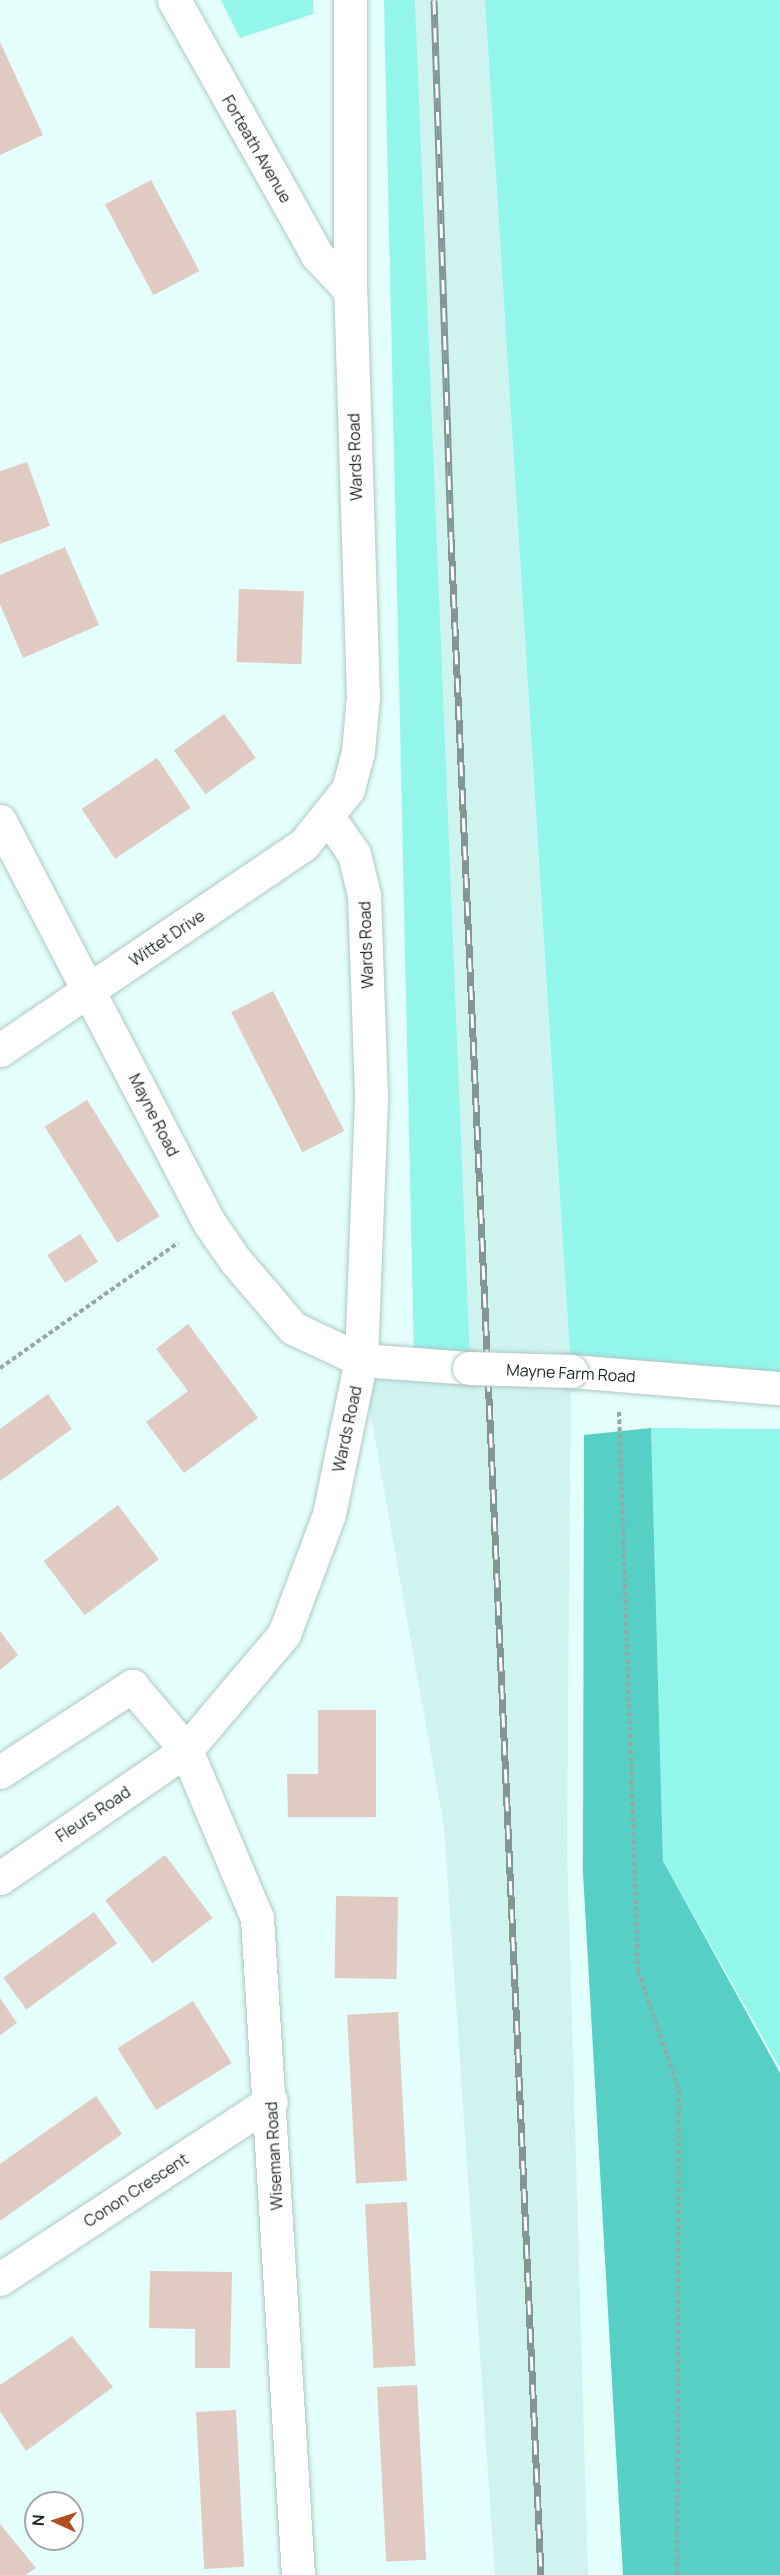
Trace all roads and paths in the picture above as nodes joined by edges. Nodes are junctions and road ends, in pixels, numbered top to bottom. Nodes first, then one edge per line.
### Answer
1 (174, 0) edge
2 (350, 0) edge
3 (350, 290) junction
4 (329, 818) junction
5 (0, 821) edge
6 (90, 991) junction
7 (0, 1050) edge
8 (208, 1221) junction
9 (361, 1360) junction
10 (0, 1368) edge
11 (617, 1375) junction
12 (780, 1388) edge
13 (186, 1750) junction
14 (0, 1772) edge
15 (0, 1878) edge
16 (272, 2101) junction
17 (0, 2279) edge
18 (298, 2575) edge
19 (677, 2575) edge

1 - 3 street, Forteath Avenue
2 - 3 street, Wards Road
3 - 4 street, Wards Road
4 - 6 street, Wittet Drive
4 - 9 street, Wards Road
5 - 6 street, Mayne Road
6 - 7 street, Wittet Drive
6 - 8 street, Mayne Road
8 - 9 street, Mayne Road
8 - 10 path
9 - 11 street, Mayne Farm Road, bridge
9 - 13 street, Wards Road
11 - 12 street, Mayne Farm Road
11 - 19 path
13 - 14 street, Wiseman Road
13 - 15 street, Fleurs Road
13 - 16 street, Wiseman Road
16 - 17 street, Conon Crescent
16 - 18 street, Wiseman Road

